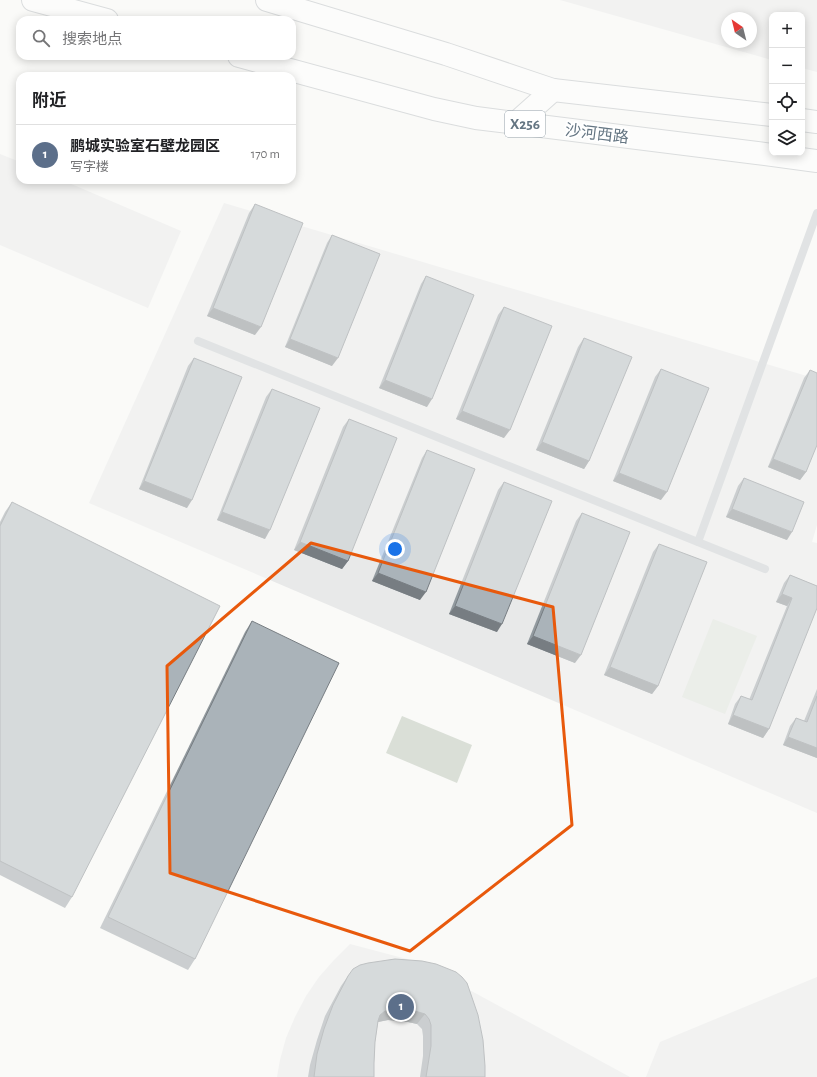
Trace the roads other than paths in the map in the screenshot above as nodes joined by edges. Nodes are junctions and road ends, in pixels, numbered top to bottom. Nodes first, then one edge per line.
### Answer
1 (33, 0) edge
2 (267, 0) edge
3 (92, 16) edge
4 (255, 60) edge
5 (553, 90) junction
6 (769, 116) edge
7 (805, 120) edge
8 (817, 122) edge
9 (516, 123) junction
10 (817, 161) edge
11 (817, 213) edge
12 (198, 341) dead end
13 (698, 542) junction
14 (765, 569) dead end

1 - 3 main road
2 - 5 main road, X256
4 - 9 main road, 沙河西路 / X256
5 - 6 main road, X256
5 - 9 main road
7 - 8 main road
9 - 10 main road, 沙河西路 / X256
11 - 13 lane
12 - 13 lane
13 - 14 lane

